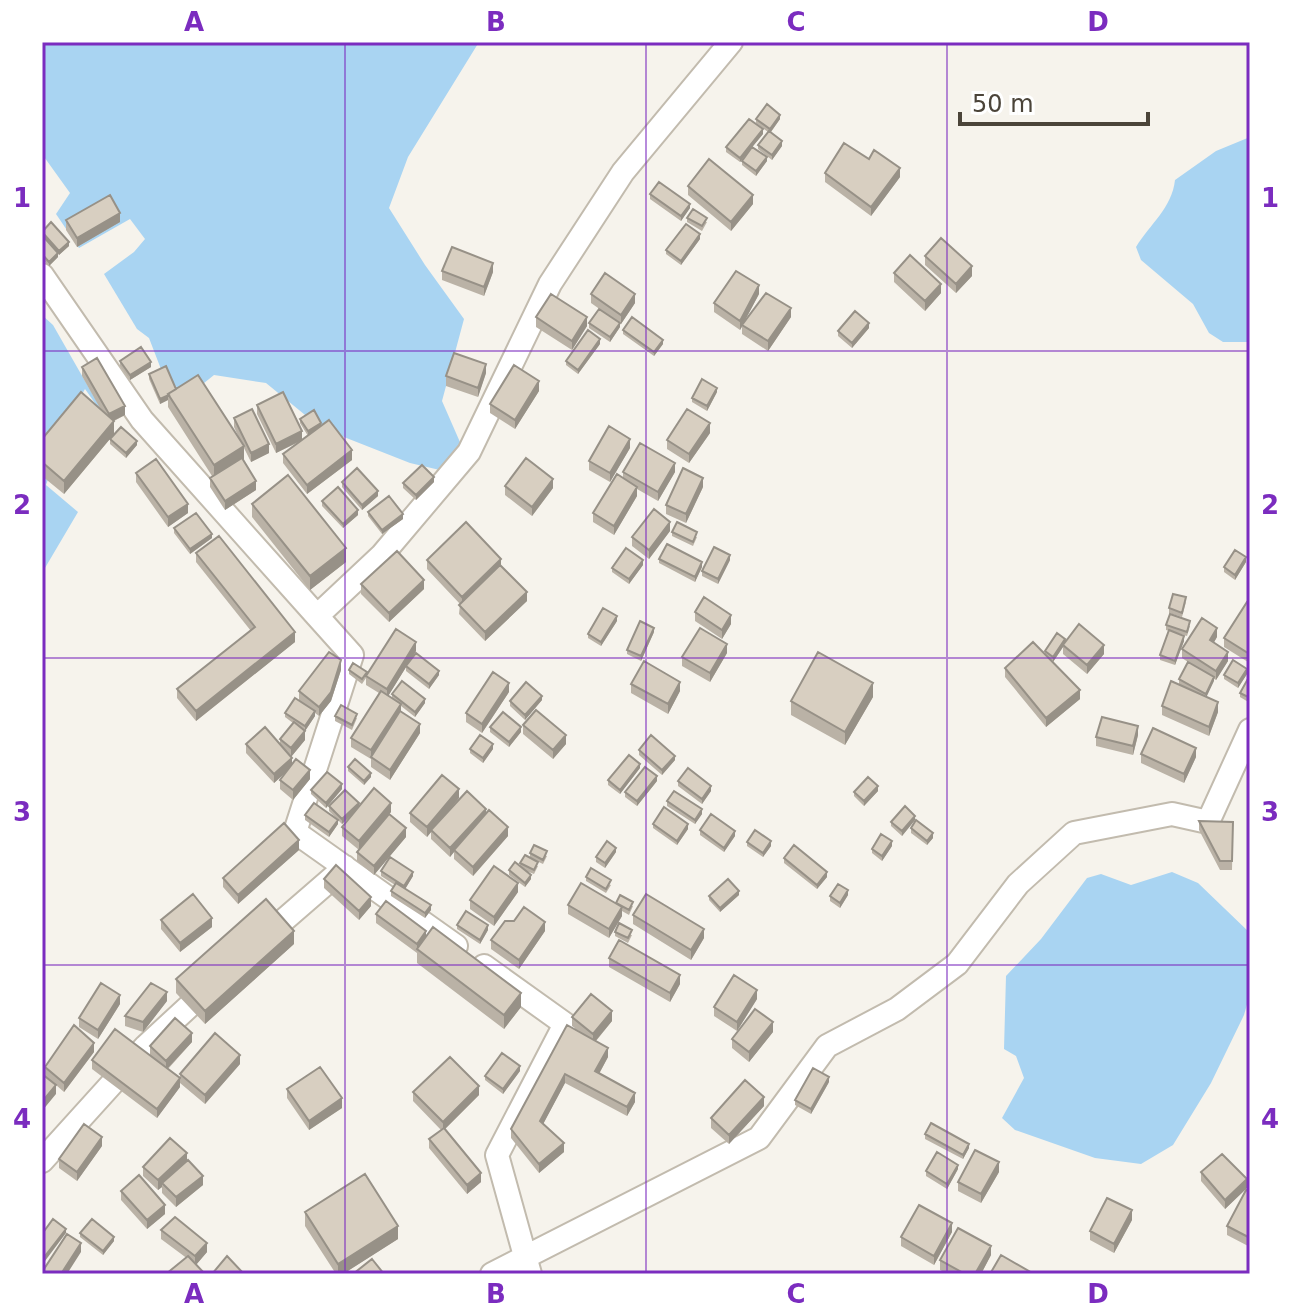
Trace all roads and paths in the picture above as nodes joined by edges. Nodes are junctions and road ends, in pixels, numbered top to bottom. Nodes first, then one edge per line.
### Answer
1 (731, 42) edge
2 (42, 275) edge
3 (317, 616) junction
4 (1250, 730) edge
5 (345, 867) junction
6 (250, 950) edge
7 (227, 971) edge
8 (42, 1161) edge
9 (492, 1274) edge
10 (530, 1274) edge

1 - 3 street
2 - 3 street
3 - 5 street
4 - 9 street
5 - 6 street
5 - 10 street
7 - 8 street

